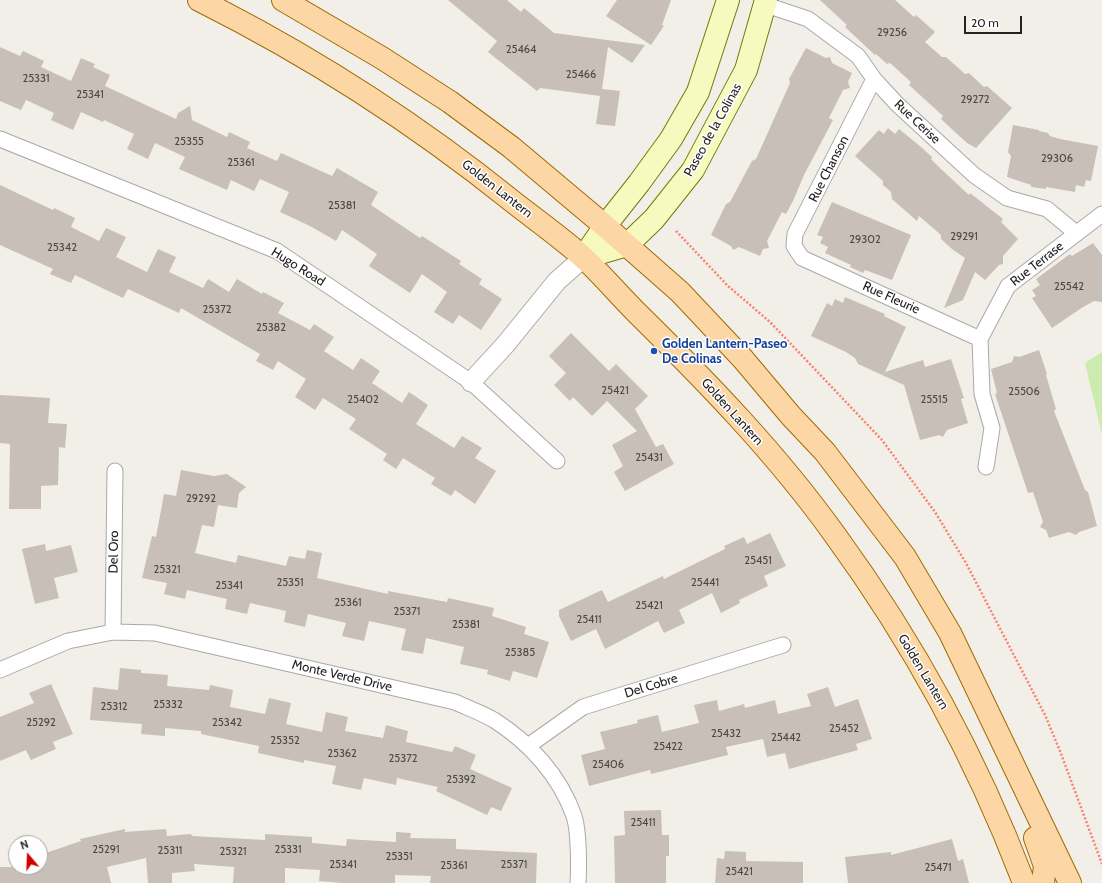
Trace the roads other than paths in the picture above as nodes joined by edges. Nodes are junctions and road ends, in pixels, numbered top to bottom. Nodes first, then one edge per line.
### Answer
1 (199, 0) edge
2 (284, 0) edge
3 (728, 0) edge
4 (760, 2) edge
5 (874, 79) junction
6 (0, 139) edge
7 (1102, 214) edge
8 (605, 226) junction
9 (1076, 233) junction
10 (627, 245) junction
11 (583, 258) junction
12 (802, 258) joint
13 (980, 339) junction
14 (471, 382) junction
15 (557, 461) dead end
16 (986, 467) dead end
17 (115, 472) dead end
18 (113, 632) junction
19 (783, 645) dead end
20 (0, 670) edge
21 (999, 736) junction
22 (528, 746) junction
23 (578, 883) edge
24 (1024, 883) edge
25 (1043, 883) edge
26 (1070, 883) edge

1 - 11 main road, Golden Lantern
2 - 8 main road
3 - 8 main road, Paseo de la Colinas
4 - 5 street, Rue Cerise
4 - 10 main road, Paseo de la Colinas
5 - 9 street, Rue Cerise
5 - 12 street, Rue Chanson
6 - 14 street, Hugo Road
7 - 9 street, Rue Terrase
8 - 10 main road
8 - 11 main road, Paseo de la Colinas
9 - 13 street, Rue Terrase
10 - 11 main road, Paseo de la Colinas
10 - 21 main road
11 - 14 street, Paseo de la Colinas
11 - 24 main road, Golden Lantern
12 - 13 street, Rue Fleurie
13 - 16 street, Rue Terrase
14 - 15 street, Hugo Road
17 - 18 street, Del Oro
18 - 20 street, Monte Verde Drive
18 - 22 street, Monte Verde Drive
19 - 22 street, Del Cobre
21 - 25 main road
21 - 26 main road
22 - 23 street, Monte Verde Drive

